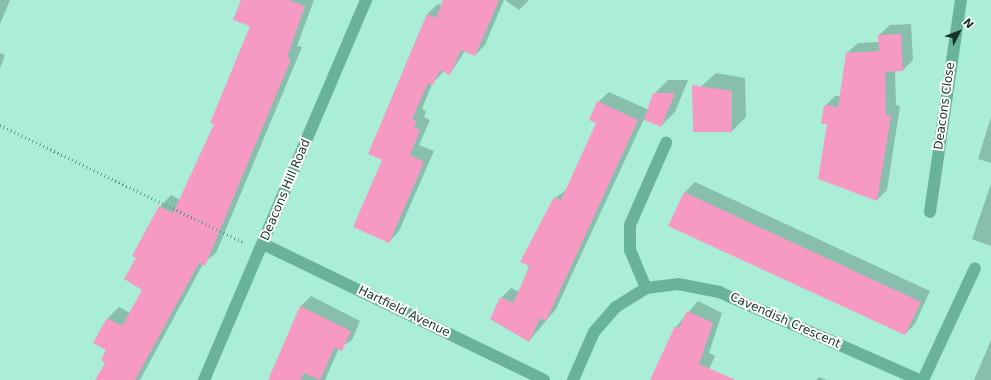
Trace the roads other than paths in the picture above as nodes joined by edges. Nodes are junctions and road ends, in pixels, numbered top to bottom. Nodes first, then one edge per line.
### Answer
1 (366, 0) edge
2 (961, 0) edge
3 (666, 143) dead end
4 (930, 212) dead end
5 (263, 244) junction
6 (975, 268) dead end
7 (646, 288) junction
8 (204, 380) edge
9 (544, 380) edge
10 (573, 380) edge
11 (919, 380) edge
12 (923, 380) edge

1 - 5 street, Deacons Hill Road
2 - 4 street, Deacons Close
3 - 7 street
5 - 8 street, Deacons Hill Road
5 - 9 street, Hartfield Avenue
6 - 12 street
7 - 10 street
7 - 11 street, Cavendish Crescent

